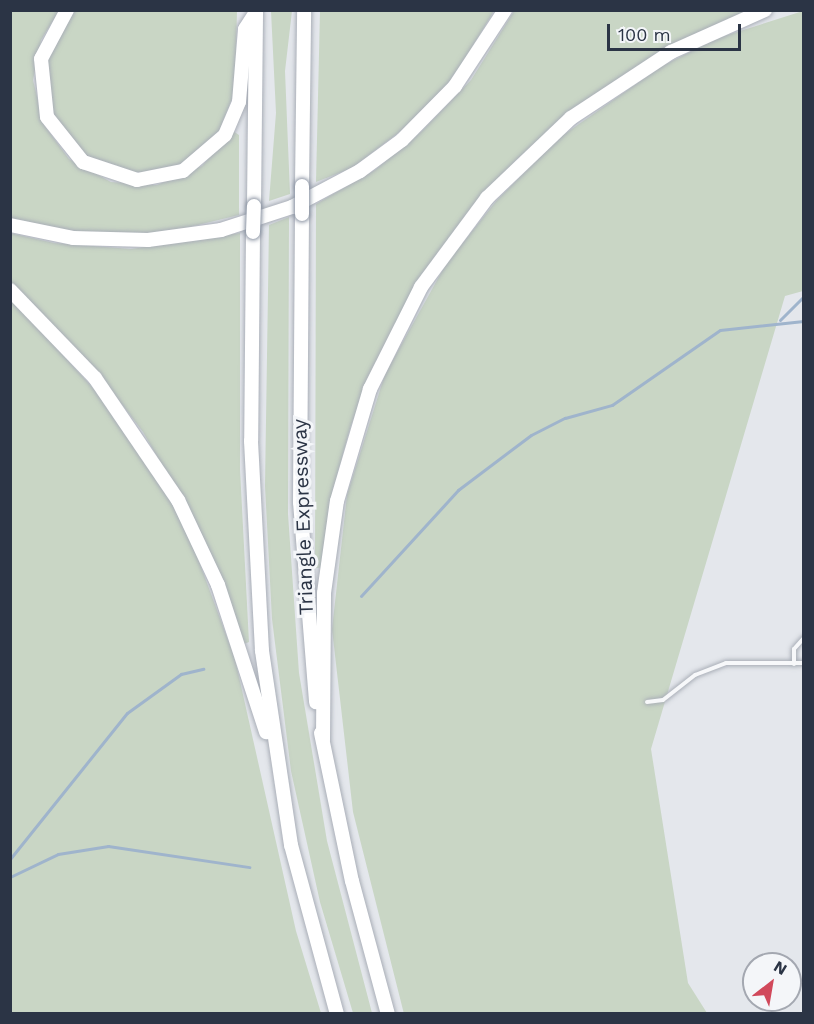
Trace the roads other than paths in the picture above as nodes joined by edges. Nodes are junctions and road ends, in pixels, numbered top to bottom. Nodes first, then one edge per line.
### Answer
1 (67, 10) edge
2 (304, 10) edge
3 (505, 10) edge
4 (765, 10) edge
5 (256, 11) edge
6 (10, 225) edge
7 (10, 290) edge
8 (804, 638) edge
9 (794, 663) junction
10 (804, 663) edge
11 (647, 702) dead end
12 (323, 740) junction
13 (276, 766) junction
14 (337, 1014) edge
15 (388, 1014) edge

1 - 5 highway
2 - 12 highway, Triangle Expressway, bridge
3 - 6 highway
4 - 12 highway
5 - 13 highway, bridge
7 - 13 highway
8 - 9 lane
9 - 10 lane
9 - 11 lane
12 - 15 highway, Triangle Expressway
13 - 14 highway

